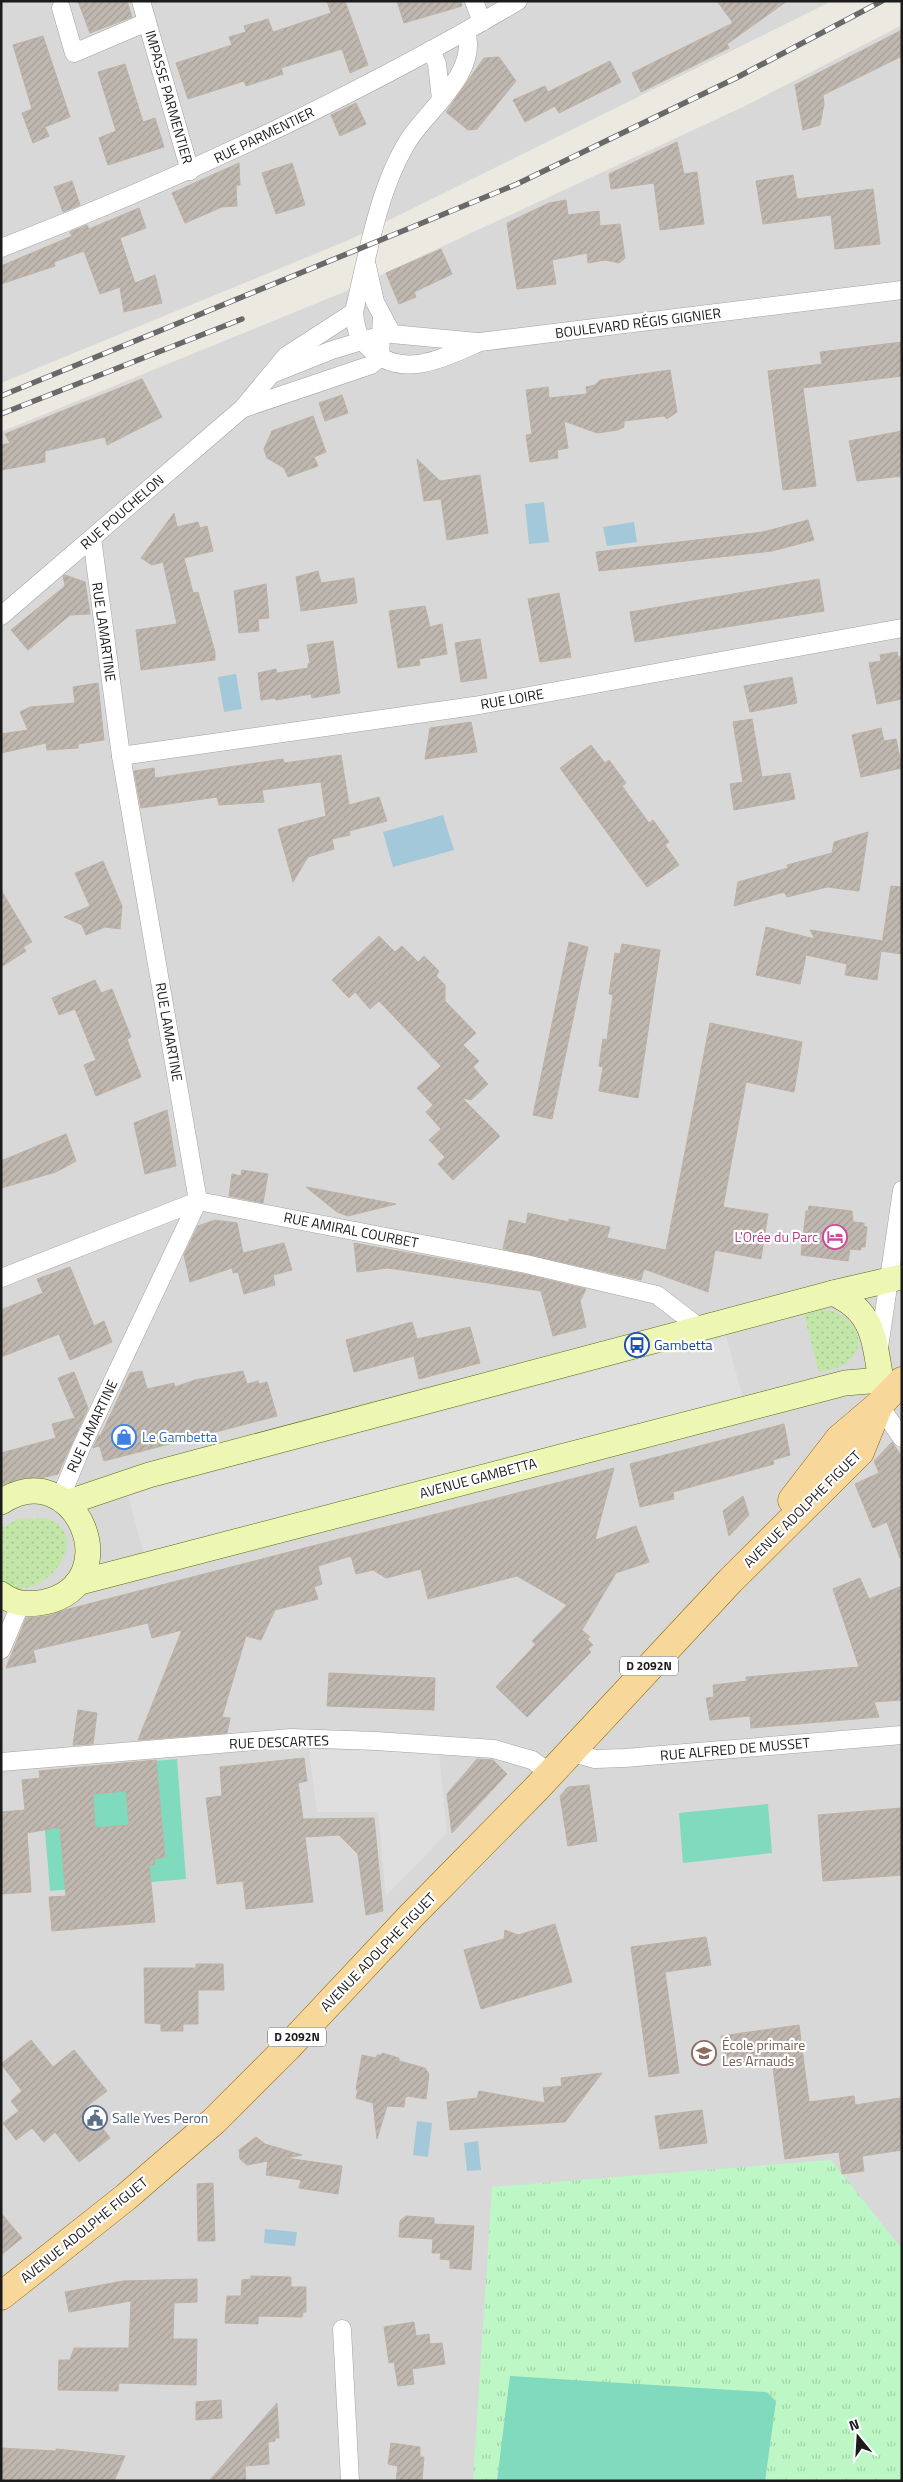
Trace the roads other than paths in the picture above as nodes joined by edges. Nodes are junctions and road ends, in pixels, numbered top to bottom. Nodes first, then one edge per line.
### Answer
1 (141, 1) edge
2 (474, 1) edge
3 (518, 1) edge
4 (61, 8) dead end
5 (147, 22) junction
6 (482, 22) junction
7 (466, 32) junction
8 (431, 50) junction
9 (441, 99) junction
10 (190, 171) junction
11 (1, 248) edge
12 (366, 260) junction
13 (902, 290) edge
14 (354, 312) junction
15 (387, 335) junction
16 (360, 340) junction
17 (480, 342) junction
18 (380, 357) junction
19 (270, 375) junction
20 (243, 408) junction
21 (92, 538) junction
22 (1, 616) edge
23 (902, 628) edge
24 (121, 756) junction
25 (902, 1190) edge
26 (198, 1202) junction
27 (1, 1278) edge
28 (895, 1278) edge
29 (833, 1292) junction
30 (700, 1328) junction
31 (887, 1383) edge
32 (902, 1438) edge
33 (63, 1501) junction
34 (1, 1502) edge
35 (77, 1583) junction
36 (7, 1598) edge
37 (1, 1650) edge
38 (902, 1734) edge
39 (570, 1752) junction
40 (1, 1762) edge
41 (550, 1773) junction
42 (1, 2296) edge
43 (342, 2329) dead end
44 (350, 2481) edge

1 - 5 street, IMPASSE PARMENTIER
2 - 6 street
3 - 6 street, RUE PARMENTIER
4 - 5 street, IMPASSE PARMENTIER
5 - 10 street, IMPASSE PARMENTIER
6 - 7 street, RUE PARMENTIER
7 - 8 street, RUE PARMENTIER
7 - 9 street
8 - 9 street
8 - 10 street, RUE PARMENTIER
9 - 12 street
10 - 11 street, RUE PARMENTIER
12 - 14 street
12 - 15 street
13 - 17 street, BOULEVARD RÉGIS GIGNIER
14 - 16 street
14 - 19 street
15 - 16 street
15 - 17 street
15 - 18 street
16 - 18 street, BOULEVARD RÉGIS GIGNIER
16 - 19 street
17 - 18 street, BOULEVARD RÉGIS GIGNIER
18 - 20 street
19 - 20 street
20 - 21 street, RUE POUCHELON
21 - 22 street, RUE POUCHELON
21 - 24 street, RUE LAMARTINE
23 - 24 street, RUE LOIRE
24 - 26 street, RUE LAMARTINE
25 - 28 street
26 - 27 street
26 - 30 street, RUE AMIRAL COURBET
26 - 33 street, RUE LAMARTINE
28 - 29 main road
28 - 31 street
29 - 30 main road
29 - 31 main road
30 - 33 main road
31 - 32 street
31 - 35 main road, AVENUE GAMBETTA
31 - 39 main road, AVENUE ADOLPHE FIGUET / D 2092N
33 - 34 main road
33 - 35 main road
35 - 36 main road, AVENUE GAMBETTA
36 - 37 street
38 - 39 street, RUE ALFRED DE MUSSET
39 - 41 main road, AVENUE ADOLPHE FIGUET / D 2092N
40 - 41 street, RUE DESCARTES
41 - 42 main road, AVENUE ADOLPHE FIGUET / D 2092N
43 - 44 street

